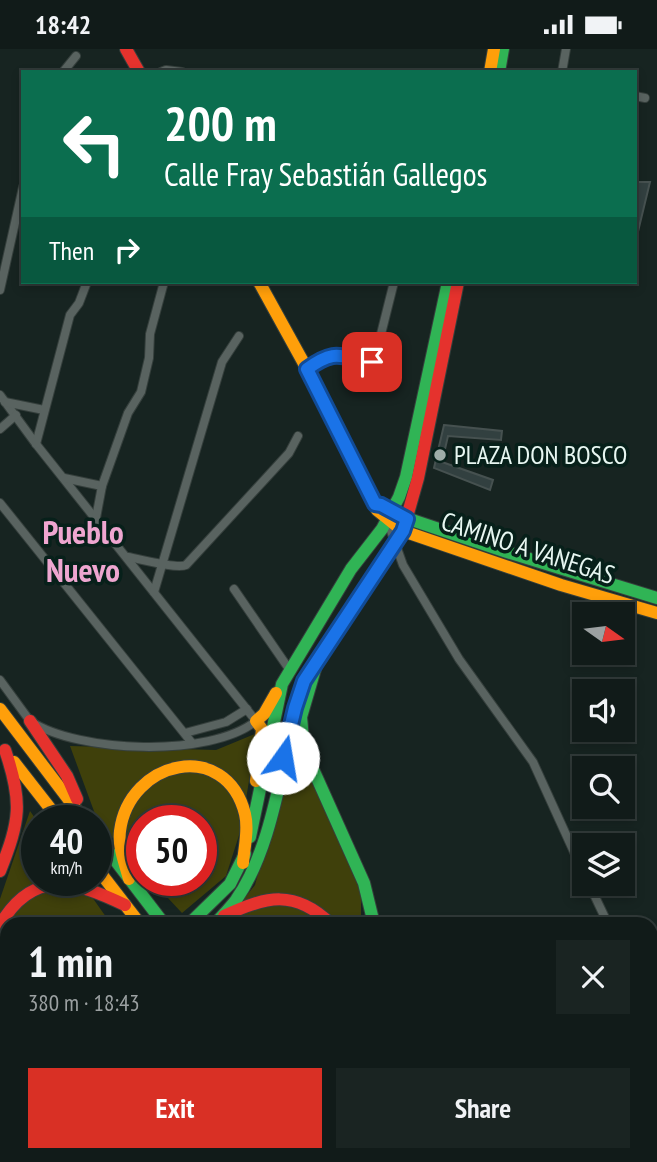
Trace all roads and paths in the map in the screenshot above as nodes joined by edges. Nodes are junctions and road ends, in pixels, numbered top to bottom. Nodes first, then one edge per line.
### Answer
1 (126, 49) edge
2 (494, 49) edge
3 (503, 49) edge
4 (566, 49) edge
5 (76, 57) dead end
6 (65, 70) edge
7 (138, 70) edge
8 (498, 70) edge
9 (498, 70) edge
10 (562, 70) edge
11 (21, 196) edge
12 (86, 284) edge
13 (163, 284) edge
14 (260, 284) edge
15 (394, 284) edge
16 (448, 284) edge
17 (458, 284) edge
18 (0, 290) edge
19 (239, 336) dead end
20 (307, 369) junction
21 (3, 398) edge
22 (44, 410) junction
23 (16, 415) junction
24 (0, 429) edge
25 (298, 436) dead end
26 (36, 444) junction
27 (64, 478) junction
28 (102, 487) junction
29 (0, 503) edge
30 (390, 516) junction
31 (96, 518) junction
32 (405, 525) junction
33 (395, 544) junction
34 (362, 555) junction
35 (128, 557) junction
36 (162, 562) junction
37 (375, 572) junction
38 (234, 589) dead end
39 (154, 593) junction
40 (657, 598) edge
41 (657, 613) edge
42 (318, 659) junction
43 (289, 669) junction
44 (0, 680) edge
45 (282, 684) junction
46 (0, 709) edge
47 (247, 709) junction
48 (30, 721) junction
49 (256, 721) junction
50 (185, 733) junction
51 (192, 743) junction
52 (2, 746) edge
53 (48, 805) edge
54 (73, 805) edge
55 (79, 805) edge
56 (126, 805) edge
57 (126, 805) edge
58 (258, 805) junction
59 (572, 848) edge
60 (112, 856) edge
61 (243, 863) junction
62 (126, 866) edge
63 (0, 871) edge
64 (126, 875) edge
65 (112, 888) edge
66 (142, 896) edge
67 (595, 896) edge
68 (125, 905) junction
69 (5, 917) edge
70 (134, 917) edge
71 (159, 917) edge
72 (197, 917) edge
73 (222, 917) edge
74 (226, 917) edge
75 (322, 917) edge
76 (372, 917) edge
77 (605, 917) edge

1 - 7 main road
2 - 8 main road
3 - 9 main road
4 - 10 street
5 - 6 street
11 - 18 street
12 - 22 street
13 - 28 street
14 - 20 main road, CAMINO A VANEGAS
15 - 20 street
16 - 30 main road
17 - 32 main road
19 - 36 street
20 - 30 main road, CAMINO A VANEGAS
21 - 22 street
21 - 23 street
22 - 26 street
23 - 24 street
23 - 26 street
25 - 36 street
26 - 27 street
27 - 28 street
27 - 31 street
28 - 31 street
29 - 50 street
30 - 32 main road, CAMINO A VANEGAS
30 - 33 street
30 - 34 main road
31 - 35 street
32 - 33 main road
32 - 40 main road, CAMINO A VANEGAS
32 - 41 main road, CAMINO A VANEGAS
33 - 37 main road
33 - 59 street
34 - 37 main road
34 - 43 main road
35 - 36 street
35 - 39 street
36 - 39 street
37 - 42 main road
38 - 43 street
39 - 47 street
42 - 73 main road
42 - 76 main road
43 - 45 main road
44 - 48 street
45 - 49 main road
45 - 58 main road
46 - 54 main road
47 - 49 street
47 - 50 street
48 - 51 street
48 - 55 main road
49 - 51 street
49 - 58 main road
50 - 51 street
52 - 53 main road
52 - 63 main road
56 - 62 main road
57 - 61 main road
58 - 61 main road
60 - 64 main road
61 - 72 main road
65 - 68 main road
66 - 71 main road
67 - 77 street
68 - 69 main road
68 - 70 main road
74 - 75 main road

